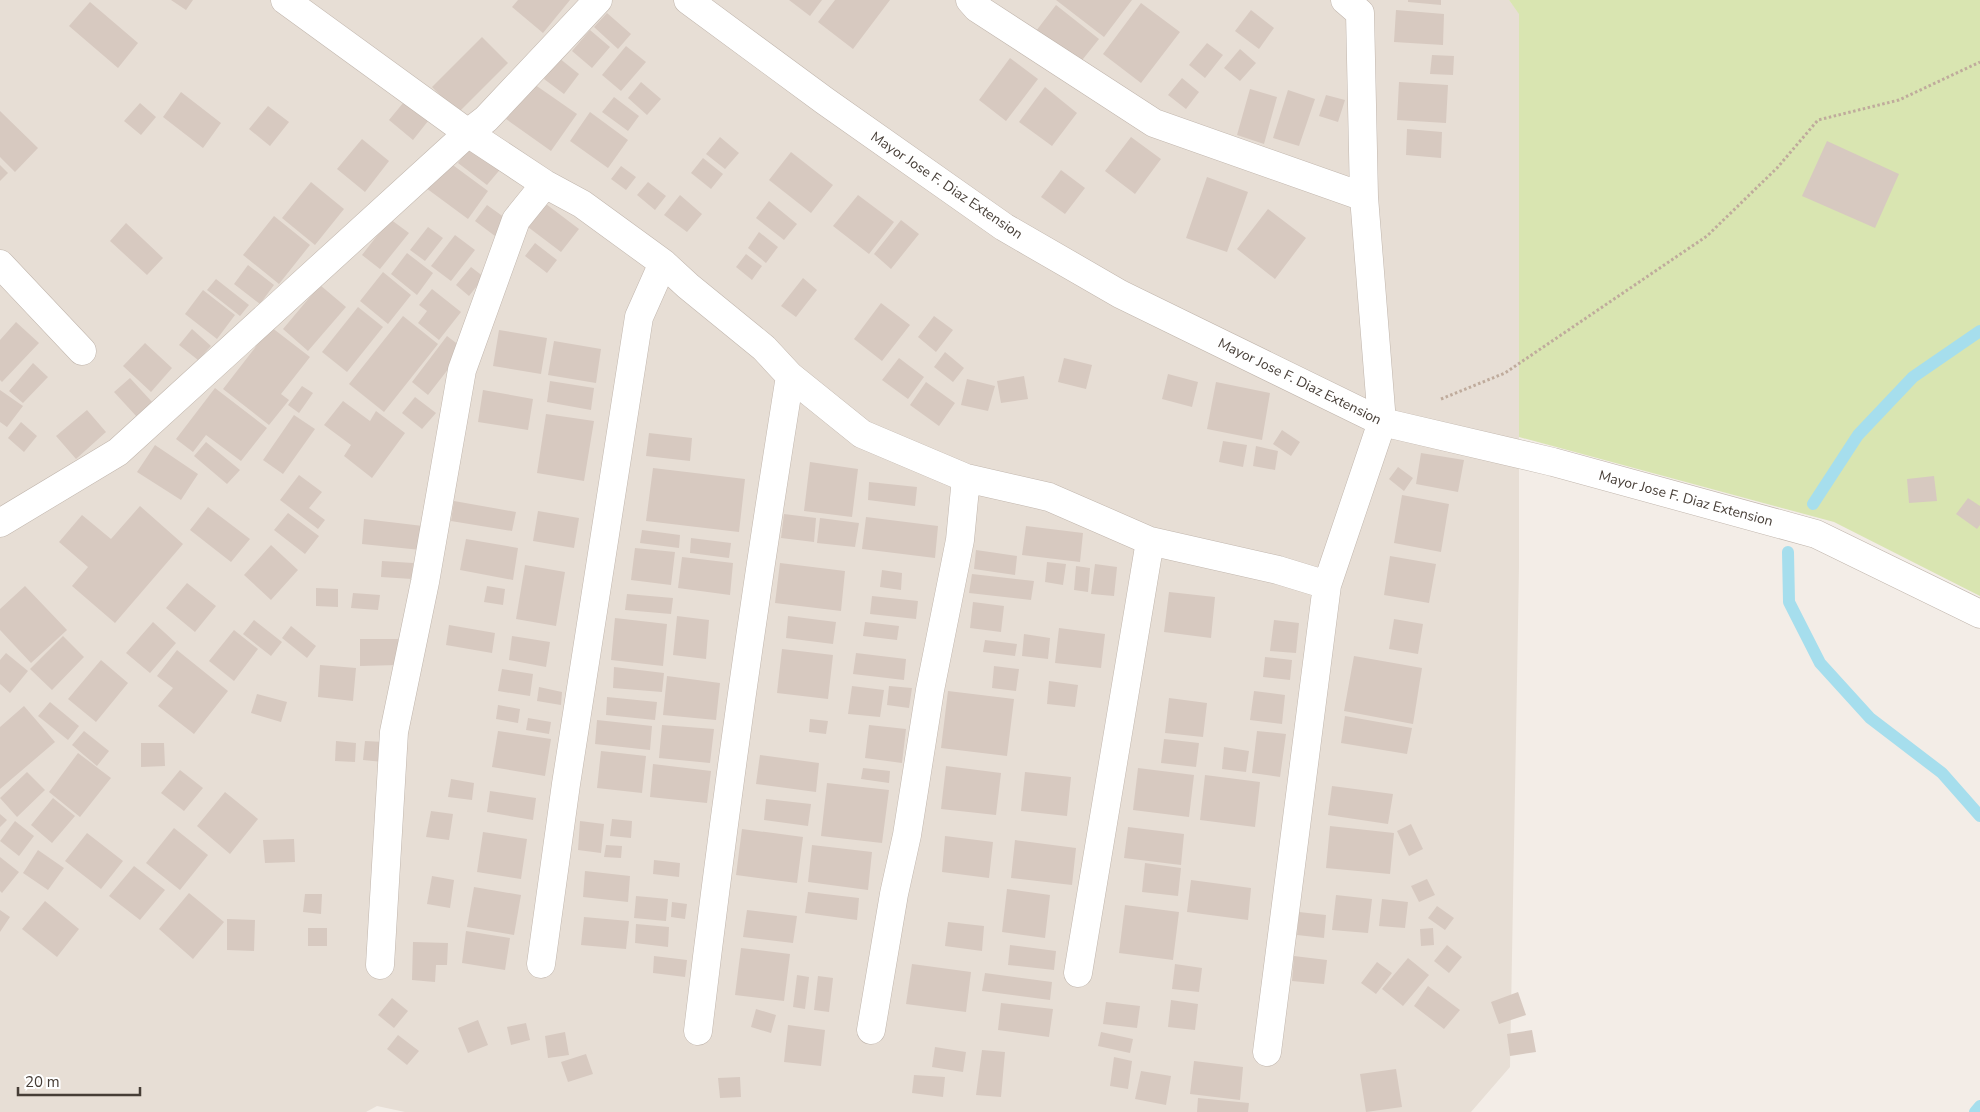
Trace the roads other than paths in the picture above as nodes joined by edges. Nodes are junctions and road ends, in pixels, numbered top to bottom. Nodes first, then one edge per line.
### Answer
1 (285, 0) edge
2 (598, 0) edge
3 (688, 0) edge
4 (970, 0) edge
5 (1345, 0) edge
6 (468, 133) junction
7 (545, 184) junction
8 (1364, 197) junction
9 (0, 264) edge
10 (663, 264) junction
11 (82, 351) dead end
12 (790, 376) junction
13 (1382, 422) junction
14 (966, 478) junction
15 (0, 523) edge
16 (1150, 541) junction
17 (1327, 585) junction
18 (1980, 614) edge
19 (541, 964) dead end
20 (380, 965) dead end
21 (1078, 973) dead end
22 (871, 1030) dead end
23 (698, 1031) dead end
24 (1268, 1052) dead end

1 - 6 street
2 - 6 street
3 - 13 street, Mayor Jose F. Diaz Extension
4 - 8 street
5 - 8 street
6 - 7 street
6 - 15 street
7 - 10 street
7 - 20 street
8 - 13 street
9 - 11 street
10 - 12 street
10 - 19 street
12 - 14 street
12 - 23 street
13 - 17 street
13 - 18 street, Mayor Jose F. Diaz Extension
14 - 16 street
14 - 22 street
16 - 17 street
16 - 21 street
17 - 24 street

